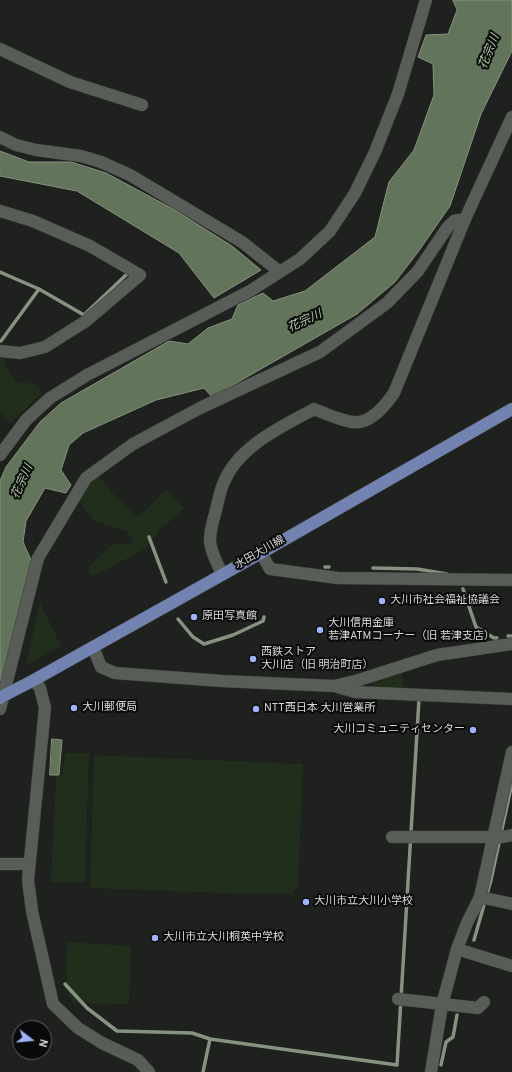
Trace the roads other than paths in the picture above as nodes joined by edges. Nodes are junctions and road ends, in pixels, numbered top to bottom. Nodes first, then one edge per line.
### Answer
1 (426, 0) edge
2 (0, 50) edge
3 (142, 105) dead end
4 (512, 117) edge
5 (0, 137) edge
6 (0, 211) edge
7 (465, 219) junction
8 (280, 272) junction
9 (0, 351) edge
10 (512, 409) edge
11 (0, 455) edge
12 (261, 553) junction
13 (222, 574) junction
14 (512, 580) edge
15 (512, 644) edge
16 (93, 647) junction
17 (34, 680) junction
18 (334, 686) junction
19 (3, 697) edge
20 (512, 699) edge
21 (0, 709) edge
22 (512, 752) edge
23 (503, 836) edge
24 (392, 837) dead end
25 (0, 864) edge
26 (29, 864) junction
27 (485, 899) junction
28 (512, 904) edge
29 (457, 949) junction
30 (512, 966) edge
31 (402, 1000) dead end
32 (484, 1002) dead end
33 (442, 1005) junction
34 (150, 1072) edge
35 (431, 1072) edge

1 - 8 street
2 - 3 street
4 - 7 street
5 - 8 street
6 - 9 street
7 - 13 street
7 - 21 street
8 - 11 street
10 - 12 main road, 水田大川線
12 - 13 main road, 水田大川線
12 - 14 street
13 - 16 main road, 水田大川線
15 - 18 street
16 - 17 main road, 水田大川線
16 - 18 street
17 - 19 main road, 水田大川線
17 - 26 street
18 - 20 street
22 - 23 street
23 - 24 street
23 - 27 street
25 - 26 street
26 - 34 street
27 - 28 street
27 - 29 street
29 - 30 street
29 - 33 street
31 - 33 street
32 - 33 street
33 - 35 street

